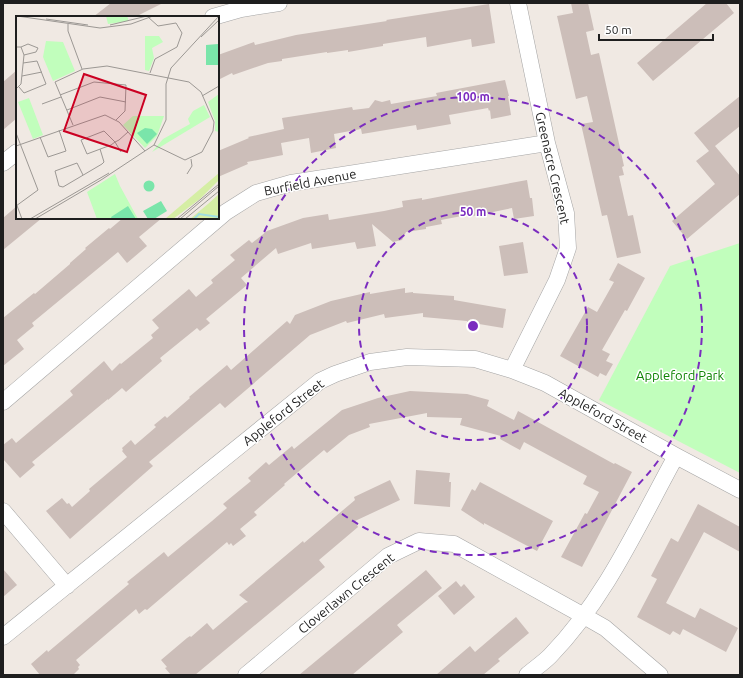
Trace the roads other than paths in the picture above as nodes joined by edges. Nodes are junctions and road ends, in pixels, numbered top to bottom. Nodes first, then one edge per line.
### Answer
1 (279, 3) edge
2 (518, 3) edge
3 (216, 16) edge
4 (547, 143) junction
5 (16, 153) edge
6 (3, 164) edge
7 (219, 218) edge
8 (218, 219) edge
9 (512, 370) junction
10 (3, 402) edge
11 (676, 456) junction
12 (740, 490) edge
13 (3, 511) edge
14 (67, 586) junction
15 (584, 616) junction
16 (3, 637) edge
17 (246, 675) edge
18 (526, 675) edge
19 (660, 675) edge

1 - 3 street
2 - 4 street, Greenacre Crescent
4 - 7 street, Burfield Avenue
4 - 9 street, Greenacre Crescent
5 - 6 street
8 - 10 street, Burfield Avenue
9 - 11 street, Appleford Street
9 - 14 street, Appleford Street
11 - 12 street, Appleford Street
11 - 15 street
13 - 14 street
14 - 16 street, Appleford Street
15 - 17 street, Cloverlawn Crescent
15 - 18 street
15 - 19 street, Cloverlawn Crescent

